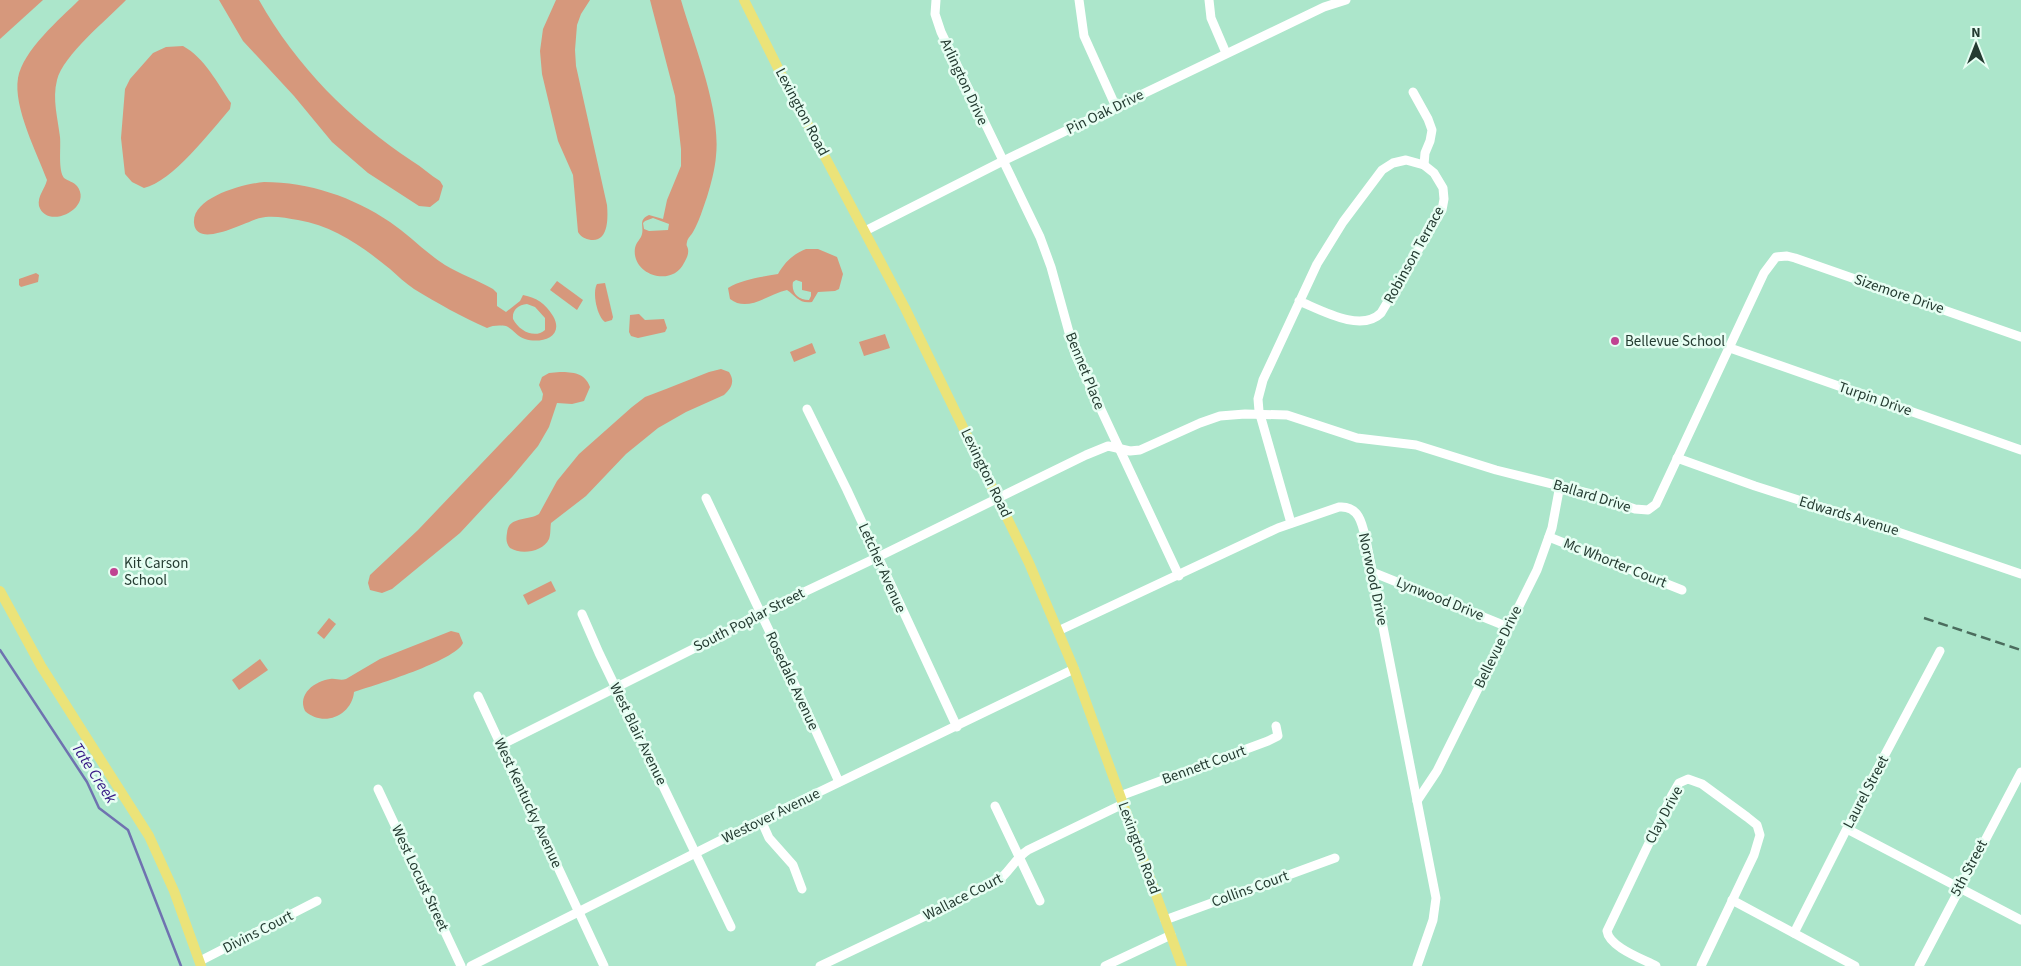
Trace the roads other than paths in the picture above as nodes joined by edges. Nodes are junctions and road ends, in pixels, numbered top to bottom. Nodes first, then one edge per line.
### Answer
1 (744, 0) edge
2 (936, 0) edge
3 (1079, 0) edge
4 (1209, 0) edge
5 (1346, 0) edge
6 (1226, 53) junction
7 (1413, 92) dead end
8 (1116, 107) junction
9 (1003, 161) junction
10 (1424, 165) junction
11 (865, 231) junction
12 (1776, 257) joint
13 (1299, 301) junction
14 (2021, 336) edge
15 (1730, 348) junction
16 (807, 409) dead end
17 (1260, 416) junction
18 (1118, 448) junction
19 (2021, 450) edge
20 (1677, 458) junction
21 (1560, 485) junction
22 (706, 498) dead end
23 (998, 498) junction
24 (1291, 523) junction
25 (1549, 537) junction
26 (878, 558) junction
27 (1372, 572) junction
28 (2021, 574) edge
29 (1179, 576) junction
30 (1682, 590) dead end
31 (0, 591) edge
32 (760, 613) junction
33 (582, 614) dead end
34 (1508, 627) junction
35 (1058, 631) junction
36 (1940, 651) dead end
37 (1074, 669) junction
38 (615, 686) junction
39 (478, 696) dead end
40 (1276, 726) dead end
41 (957, 727) junction
42 (500, 745) junction
43 (2021, 772) edge
44 (839, 782) junction
45 (378, 789) dead end
46 (2017, 789) edge
47 (1122, 800) junction
48 (1418, 801) junction
49 (995, 806) dead end
50 (761, 820) junction
51 (1847, 829) junction
52 (695, 853) junction
53 (1019, 857) junction
54 (1335, 858) dead end
55 (1958, 888) junction
56 (802, 889) dead end
57 (1732, 900) junction
58 (317, 901) dead end
59 (1040, 901) dead end
60 (579, 910) junction
61 (1165, 920) junction
62 (2021, 920) edge
63 (731, 927) dead end
64 (1794, 933) junction
65 (1170, 935) junction
66 (200, 964) edge
67 (461, 966) edge
68 (470, 966) edge
69 (604, 966) edge
70 (820, 966) edge
71 (1105, 966) edge
72 (1182, 966) edge
73 (1417, 966) edge
74 (1656, 966) edge
75 (1701, 966) edge
76 (1855, 966) edge
77 (1919, 966) edge

1 - 11 main road, Lexington Road
2 - 9 street, Arlington Drive
3 - 8 street
4 - 6 street
5 - 6 street, Pin Oak Drive
6 - 8 street, Pin Oak Drive
7 - 10 street
8 - 9 street, Pin Oak Drive
9 - 11 street, Pin Oak Drive
9 - 18 street, Bennet Place
10 - 13 street
10 - 13 street, Robinson Terrace
11 - 23 main road, Lexington Road
12 - 14 street, Sizemore Drive
12 - 15 street, Ballard Drive
13 - 17 street
15 - 19 street, Turpin Drive
15 - 20 street, Ballard Drive
16 - 26 street, Letcher Avenue
17 - 18 street, Ballard Drive
17 - 21 street, Ballard Drive
17 - 24 street
18 - 23 street, South Poplar Street
18 - 29 street, Bennet Place
20 - 21 street, Ballard Drive
20 - 28 street, Edwards Avenue
21 - 25 street, Bellevue Drive
22 - 32 street, Rosedale Avenue
23 - 26 street, South Poplar Street
23 - 35 main road, Lexington Road
24 - 27 street, Norwood Drive
24 - 29 street, Norwood Drive
25 - 30 street, Mc Whorter Court
25 - 34 street, Bellevue Drive
26 - 32 street, South Poplar Street
26 - 41 street, Letcher Avenue
27 - 34 street, Lynwood Drive
27 - 48 street, Norwood Drive
29 - 35 street, Norwood Drive
31 - 66 main road
32 - 38 street, South Poplar Street
32 - 44 street, Rosedale Avenue
33 - 38 street, West Blair Avenue
34 - 48 street, Bellevue Drive
35 - 37 main road, Lexington Road
36 - 51 street, Laurel Street
37 - 41 street, Westover Avenue
37 - 47 main road, Lexington Road
38 - 42 street, South Poplar Street
38 - 52 street, West Blair Avenue
39 - 42 street, West Kentucky Avenue
40 - 47 street, Bennett Court
41 - 44 street, Westover Avenue
42 - 60 street, West Kentucky Avenue
43 - 46 street, 5th Street
44 - 50 street, Westover Avenue
45 - 67 street, West Locust Street
46 - 55 street, 5th Street
47 - 53 street, Wallace Court
47 - 61 main road, Lexington Road
48 - 73 street, Norwood Drive
49 - 53 street
50 - 52 street, Westover Avenue
50 - 56 street
51 - 55 street
51 - 64 street, Laurel Street
52 - 60 street, Westover Avenue
52 - 63 street, West Blair Avenue
53 - 59 street
53 - 70 street, Wallace Court
54 - 61 street, Collins Court
55 - 62 street
55 - 77 street, 5th Street
57 - 64 street
57 - 74 street, Clay Drive
57 - 75 street, Clay Drive
58 - 66 street, Divins Court
60 - 68 street, Westover Avenue
60 - 69 street, West Kentucky Avenue
61 - 65 main road, Lexington Road
64 - 76 street
65 - 71 street
65 - 72 main road, Lexington Road

